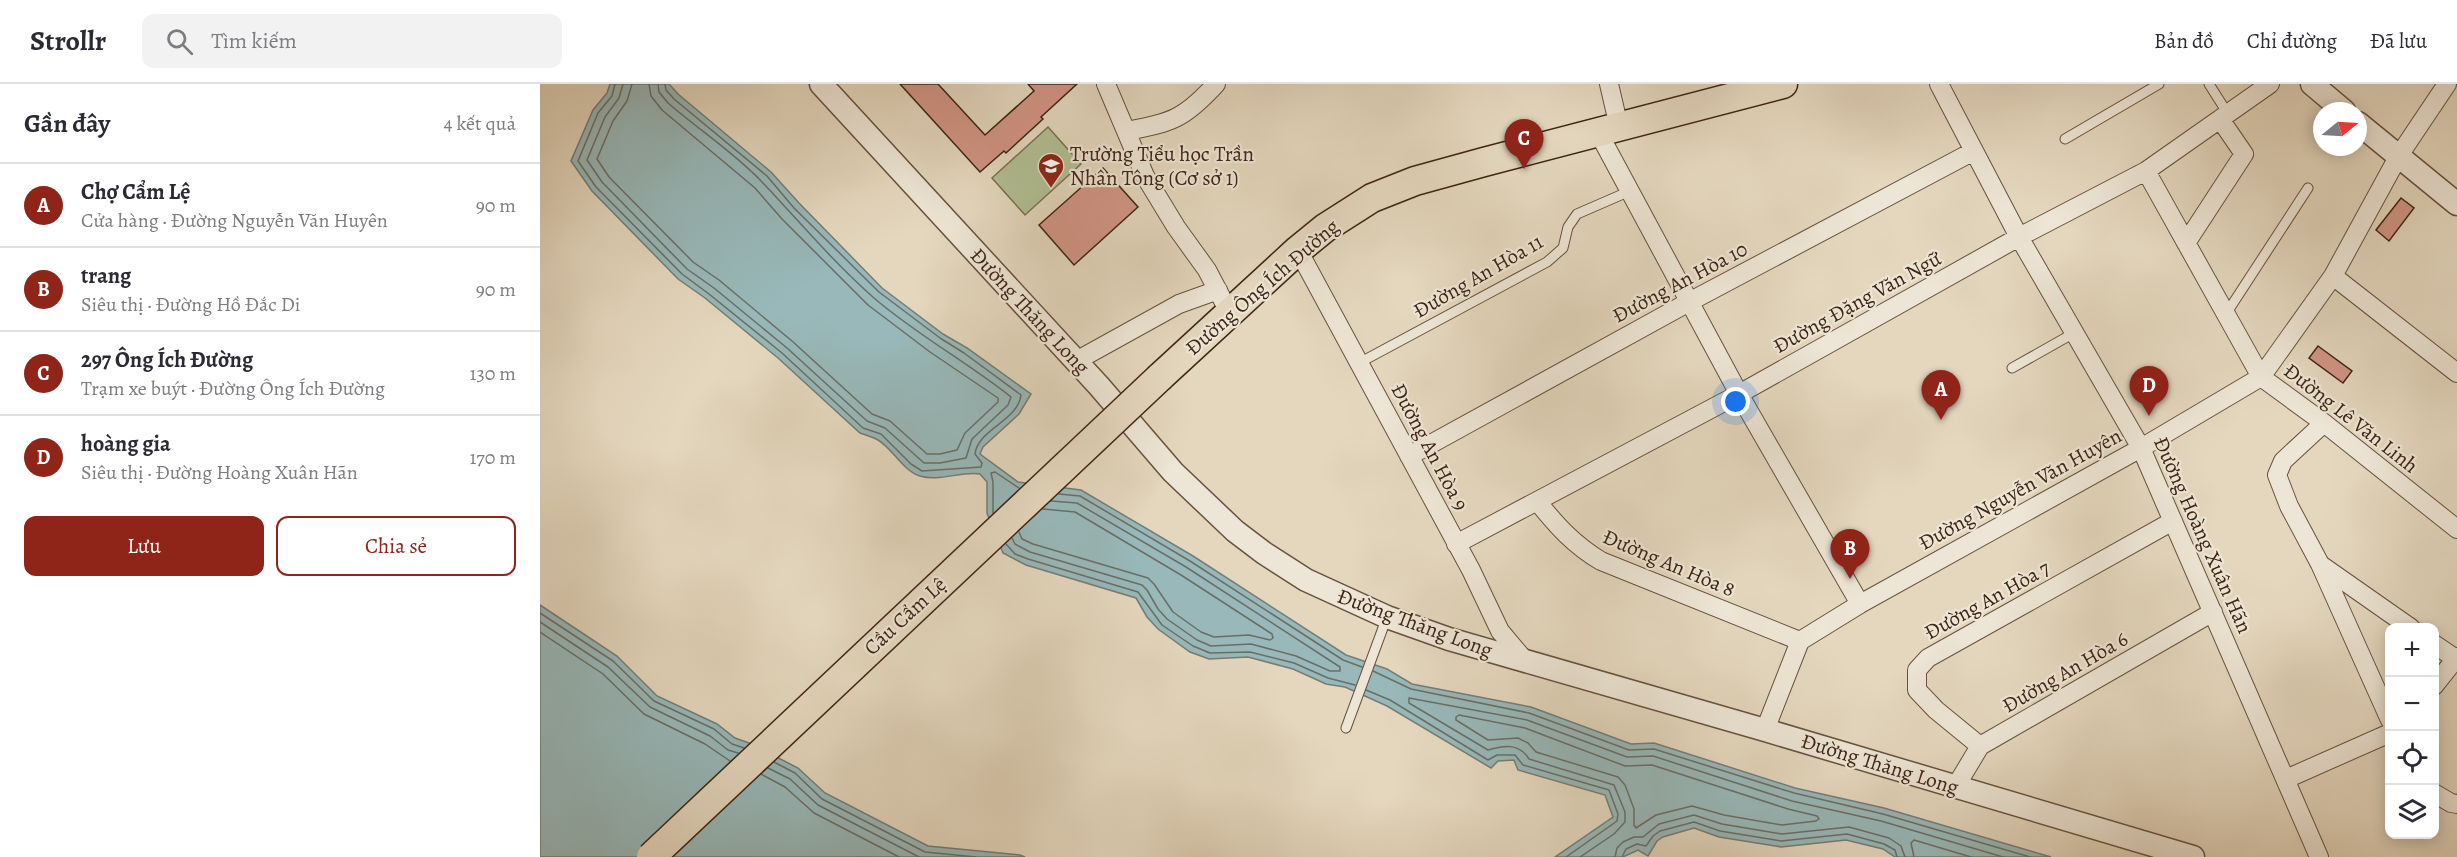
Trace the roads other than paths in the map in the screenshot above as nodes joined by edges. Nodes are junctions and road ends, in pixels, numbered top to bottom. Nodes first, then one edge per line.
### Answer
1 (821, 84) edge
2 (1106, 84) edge
3 (1216, 84) edge
4 (1609, 84) edge
5 (1783, 84) edge
6 (1939, 84) edge
7 (2159, 84) edge
8 (2209, 84) edge
9 (2270, 84) edge
10 (2312, 84) edge
11 (2447, 84) edge
12 (2333, 102) edge
13 (2224, 117) junction
14 (1609, 130) junction
15 (1127, 131) junction
16 (2367, 131) edge
17 (2065, 139) dead end
18 (1974, 150) junction
19 (2398, 157) junction
20 (2146, 171) junction
21 (2308, 188) dead end
22 (1630, 191) junction
23 (2457, 204) edge
24 (2019, 237) junction
25 (2186, 243) junction
26 (1298, 250) junction
27 (2333, 276) junction
28 (1223, 301) junction
29 (1689, 302) junction
30 (2226, 314) junction
31 (2074, 333) junction
32 (1076, 361) junction
33 (1359, 363) junction
34 (2012, 368) dead end
35 (2457, 374) edge
36 (1160, 377) joint
37 (2261, 377) junction
38 (1739, 394) junction
39 (2324, 423) junction
40 (2141, 448) junction
41 (1409, 456) junction
42 (1537, 501) junction
43 (2173, 521) junction
44 (2457, 529) edge
45 (1456, 544) junction
46 (2320, 564) junction
47 (1860, 604) junction
48 (2213, 612) junction
49 (2405, 623) edge
50 (1384, 626) junction
51 (1800, 641) junction
52 (2439, 647) edge
53 (2456, 658) edge
54 (1526, 662) junction
55 (2439, 680) edge
56 (2385, 709) edge
57 (1346, 728) dead end
58 (1765, 730) junction
59 (2385, 735) edge
60 (1980, 746) junction
61 (2286, 779) junction
62 (1956, 786) junction
63 (2439, 795) edge
64 (2457, 804) edge
65 (651, 857) edge
66 (2193, 857) edge
67 (2319, 857) edge

1 - 32 street, Đường Thăng Long
2 - 15 street
3 - 15 street
4 - 14 street
5 - 14 main road, Đường Ông Ích Đường
6 - 18 street, Đường Hoàng Xuân Hãn
7 - 17 lane
8 - 13 lane
9 - 13 street, Đường Đặng Văn Ngữ
10 - 12 street
11 - 19 street, Đường Nguyễn Văn Huyên
13 - 20 street, Đường Đặng Văn Ngữ
13 - 25 street
14 - 22 street
14 - 26 main road, Đường Ông Ích Đường
15 - 28 street
16 - 19 street
18 - 24 street, Đường Hoàng Xuân Hãn
18 - 29 street, Đường An Hòa 10
19 - 23 street
19 - 27 street, Đường Nguyễn Văn Huyên
20 - 24 street, Đường Đặng Văn Ngữ
20 - 25 street, Đường Lê Văn Linh
21 - 30 lane
22 - 29 street
22 - 33 lane, Đường An Hòa 11
24 - 31 street, Đường Hoàng Xuân Hãn
24 - 38 street, Đường Đặng Văn Ngữ
25 - 30 street, Đường Lê Văn Linh
26 - 28 main road, Đường Ông Ích Đường
26 - 33 street, Đường An Hòa 9
27 - 35 street
27 - 37 street, Đường Nguyễn Văn Huyên
28 - 32 street
28 - 36 main road, Đường Ông Ích Đường
29 - 38 street
29 - 41 street, Đường An Hòa 10
30 - 37 street, Đường Lê Văn Linh
31 - 34 lane
31 - 40 street, Đường Hoàng Xuân Hãn
32 - 50 street, Đường Thăng Long
33 - 41 street, Đường An Hòa 9
36 - 65 main road, Cầu Cẩm Lệ, bridge
37 - 39 street, Đường Lê Văn Linh
37 - 40 street, Đường Nguyễn Văn Huyên
38 - 42 street, Đường Đặng Văn Ngữ
38 - 47 street
39 - 44 street, Đường Lê Văn Linh
39 - 46 street
40 - 43 street, Đường Hoàng Xuân Hãn
40 - 47 street, Đường Nguyễn Văn Huyên
41 - 45 street, Đường An Hòa 9
42 - 45 street, Đường Đặng Văn Ngữ
42 - 51 street, Đường An Hòa 8
43 - 48 street, Đường Hoàng Xuân Hãn
43 - 60 street, Đường An Hòa 7
45 - 54 street, Đường An Hòa 9
46 - 49 street
46 - 56 street
47 - 51 street, Đường Nguyễn Văn Huyên
48 - 60 street, Đường An Hòa 6
48 - 61 street, Đường Hoàng Xuân Hãn
50 - 54 street, Đường Thăng Long
50 - 57 lane
51 - 58 street
52 - 53 street
53 - 55 street
54 - 58 street, Đường Thăng Long
58 - 62 street, Đường Thăng Long
59 - 61 street
60 - 62 street, Đường An Hòa 6
61 - 67 street, Đường Hoàng Xuân Hãn
62 - 66 street, Đường Thăng Long
63 - 64 street

